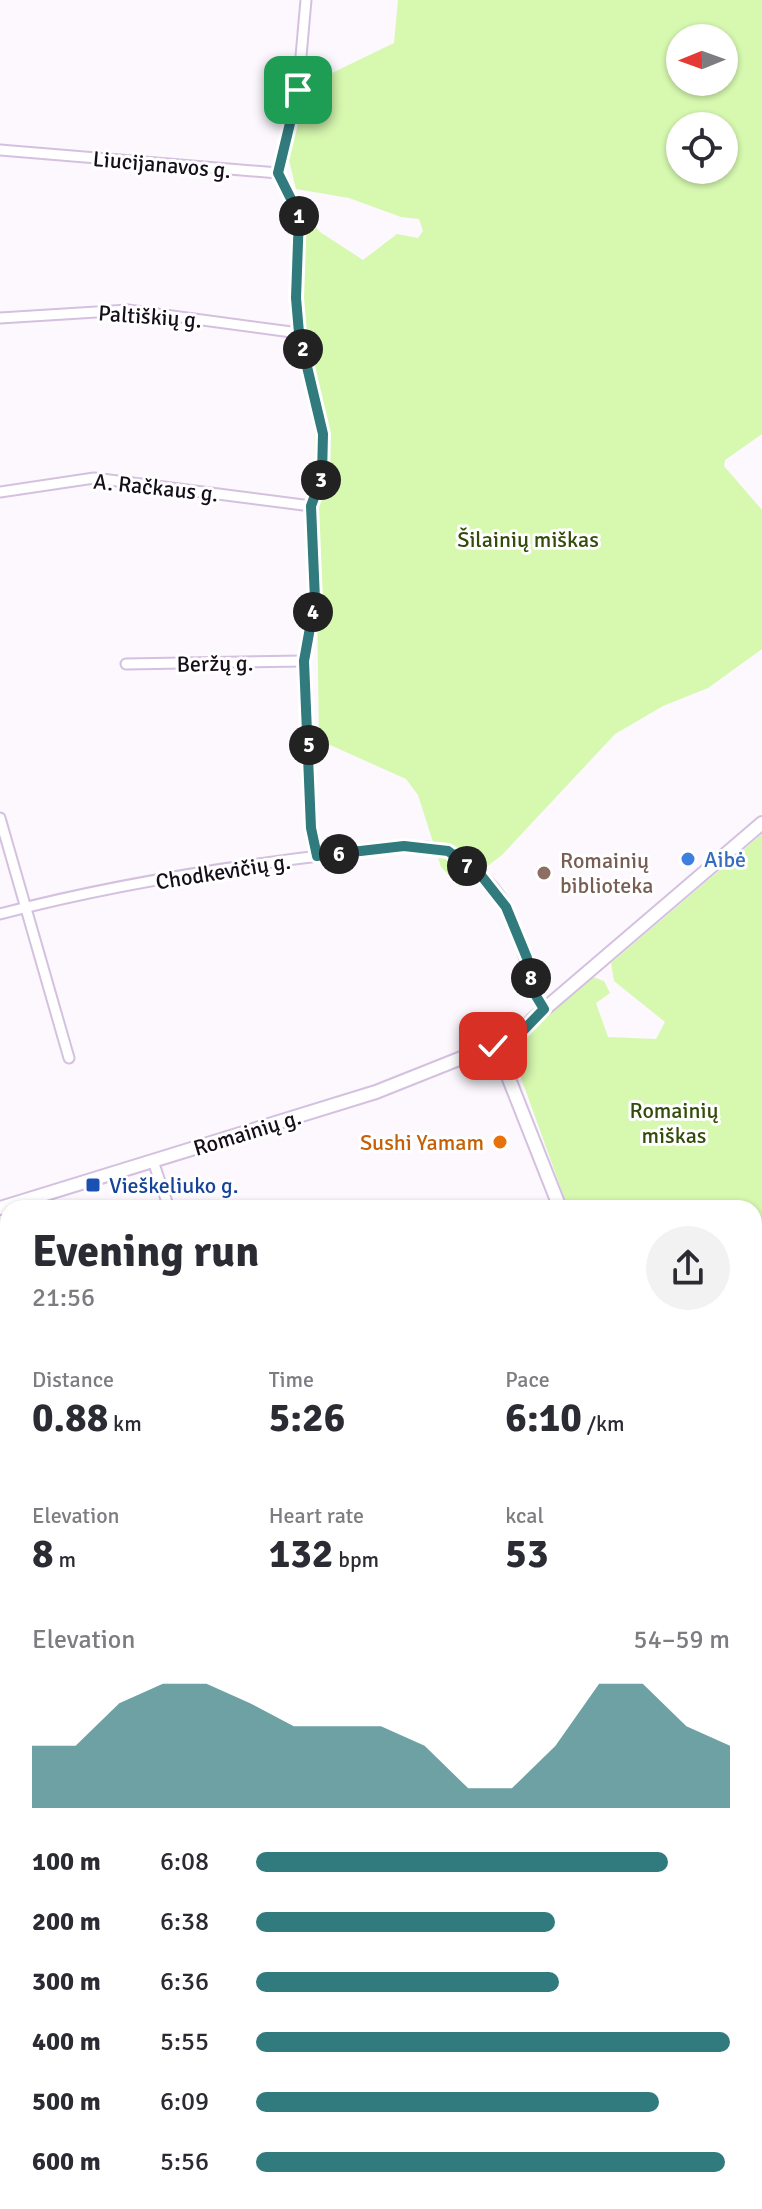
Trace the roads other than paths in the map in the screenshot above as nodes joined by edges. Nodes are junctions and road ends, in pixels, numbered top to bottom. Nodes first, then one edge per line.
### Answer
1 (306, 0) edge
2 (0, 150) edge
3 (278, 173) junction
4 (0, 318) edge
5 (299, 333) junction
6 (0, 492) edge
7 (311, 506) junction
8 (304, 661) junction
9 (126, 664) dead end
10 (0, 818) edge
11 (762, 823) edge
12 (317, 856) junction
13 (26, 907) junction
14 (0, 914) edge
15 (544, 1009) junction
16 (513, 1041) junction
17 (492, 1050) junction
18 (69, 1058) dead end
19 (506, 1061) junction
20 (153, 1161) junction
21 (26, 1200) edge
22 (166, 1200) edge
23 (557, 1200) edge

1 - 3 street
2 - 3 street, Liucijanavos g.
3 - 5 street
4 - 5 street, Paltiškių g.
5 - 7 street
6 - 7 street, A. Račkaus g.
7 - 8 street
8 - 9 street, Beržų g.
8 - 12 street
10 - 13 street
11 - 15 main road
12 - 13 street, Chodkevičių g.
12 - 15 street, Chodkevičių g.
13 - 14 street, Chodkevičių g.
13 - 18 street
15 - 16 main road
16 - 17 main road
16 - 19 main road
17 - 19 main road
17 - 20 main road, Romainių g.
19 - 23 main road
20 - 21 main road, Romainių g.
20 - 22 street

